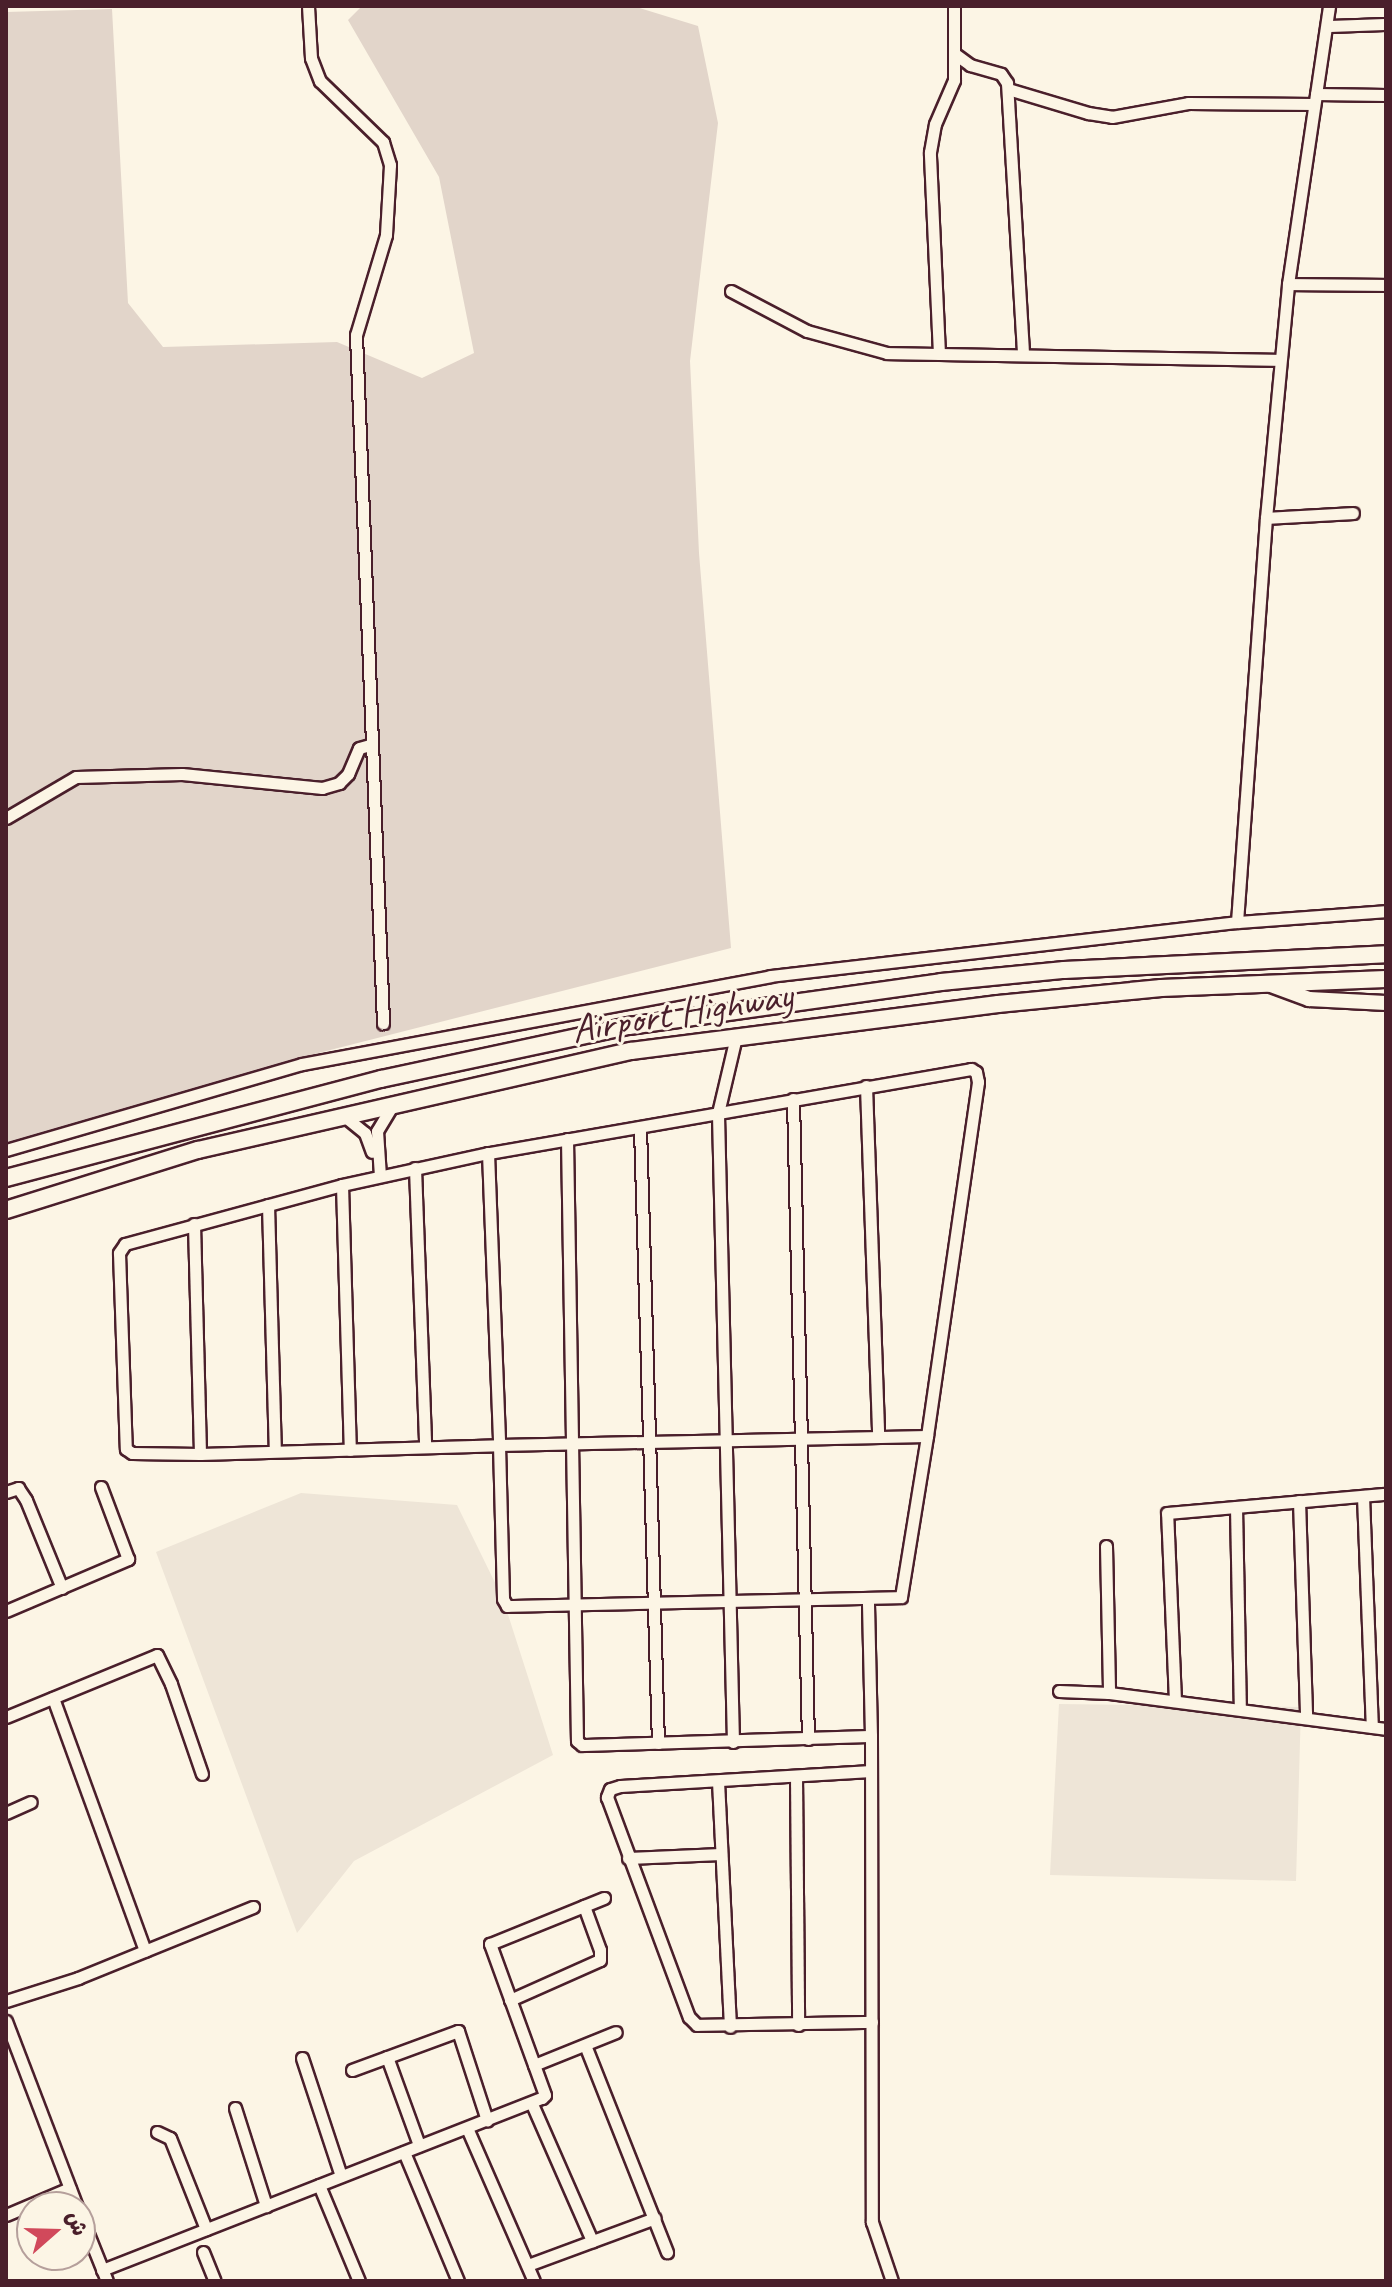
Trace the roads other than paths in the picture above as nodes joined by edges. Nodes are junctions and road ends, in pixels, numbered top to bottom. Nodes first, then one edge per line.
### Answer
1 (308, 6) edge
2 (954, 6) edge
3 (1329, 6) edge
4 (1386, 24) edge
5 (1328, 26) junction
6 (955, 54) junction
7 (1008, 89) junction
8 (1386, 95) edge
9 (1315, 99) junction
10 (1288, 284) junction
11 (1386, 285) edge
12 (731, 291) dead end
13 (939, 354) junction
14 (1023, 355) junction
15 (1280, 360) junction
16 (1353, 513) dead end
17 (1266, 518) junction
18 (370, 745) junction
19 (6, 818) edge
20 (1386, 911) edge
21 (1237, 922) junction
22 (1386, 954) edge
23 (1386, 979) edge
24 (1267, 984) junction
25 (1386, 1003) edge
26 (383, 1023) dead end
27 (736, 1037) junction
28 (866, 1086) junction
29 (793, 1099) junction
30 (393, 1105) junction
31 (718, 1113) junction
32 (343, 1116) junction
33 (640, 1127) junction
34 (567, 1139) junction
35 (6, 1150) edge
36 (488, 1153) junction
37 (375, 1156) junction
38 (415, 1168) junction
39 (394, 1173) junction
40 (378, 1176) junction
41 (6, 1180) edge
42 (97, 1180) junction
43 (359, 1181) junction
44 (342, 1185) junction
45 (6, 1204) edge
46 (268, 1205) junction
47 (6, 1210) edge
48 (194, 1224) junction
49 (927, 1436) junction
50 (878, 1437) junction
51 (801, 1438) junction
52 (726, 1440) junction
53 (649, 1442) junction
54 (572, 1444) junction
55 (499, 1445) junction
56 (425, 1447) junction
57 (350, 1450) junction
58 (275, 1451) junction
59 (200, 1454) junction
60 (101, 1487) dead end
61 (6, 1492) edge
62 (1386, 1494) edge
63 (1363, 1496) junction
64 (1299, 1501) junction
65 (1236, 1507) junction
66 (1106, 1546) dead end
67 (62, 1588) junction
68 (868, 1599) junction
69 (804, 1600) junction
70 (730, 1602) junction
71 (654, 1605) junction
72 (574, 1607) junction
73 (6, 1611) edge
74 (1059, 1691) dead end
75 (1109, 1693) junction
76 (53, 1698) junction
77 (1175, 1701) junction
78 (1240, 1709) junction
79 (6, 1717) edge
80 (1306, 1717) junction
81 (1372, 1727) junction
82 (1386, 1729) edge
83 (871, 1736) junction
84 (808, 1739) junction
85 (733, 1742) junction
86 (658, 1743) junction
87 (871, 1771) junction
88 (202, 1774) dead end
89 (796, 1776) junction
90 (718, 1781) junction
91 (31, 1802) dead end
92 (6, 1813) edge
93 (721, 1854) junction
94 (628, 1858) junction
95 (604, 1898) dead end
96 (584, 1906) junction
97 (253, 1907) dead end
98 (145, 1951) junction
99 (510, 2000) junction
100 (6, 2001) edge
101 (6, 2021) edge
102 (872, 2022) junction
103 (798, 2025) junction
104 (730, 2027) junction
105 (616, 2032) dead end
106 (585, 2045) junction
107 (387, 2057) junction
108 (302, 2058) dead end
109 (534, 2065) junction
110 (352, 2070) dead end
111 (532, 2104) junction
112 (235, 2108) dead end
113 (487, 2120) junction
114 (467, 2128) junction
115 (157, 2132) dead end
116 (419, 2145) junction
117 (404, 2152) junction
118 (341, 2176) junction
119 (319, 2185) junction
120 (70, 2188) junction
121 (71, 2191) edge
122 (266, 2206) junction
123 (6, 2215) edge
124 (655, 2218) junction
125 (206, 2229) junction
126 (592, 2241) junction
127 (203, 2252) dead end
128 (667, 2252) dead end
129 (96, 2255) edge
130 (528, 2265) junction
131 (104, 2275) edge
132 (215, 2281) edge
133 (359, 2281) edge
134 (458, 2281) edge
135 (534, 2281) edge
136 (892, 2281) edge

1 - 18 street
2 - 6 street
3 - 5 street
4 - 5 street
5 - 9 street
6 - 7 street
6 - 13 street
7 - 9 street
7 - 14 street
8 - 9 street
9 - 10 street
10 - 11 street
10 - 15 street
12 - 13 street
13 - 14 street
14 - 15 street
15 - 17 street
16 - 17 street
17 - 21 street
18 - 19 street
18 - 26 street
20 - 21 street
21 - 35 street
22 - 41 highway, Airport Highway
23 - 24 highway, Airport Highway
24 - 25 main road
24 - 27 highway, Airport Highway
27 - 30 highway, Airport Highway
27 - 31 street
28 - 29 street
28 - 49 street
28 - 50 street
29 - 31 street
29 - 51 street
30 - 32 highway, Airport Highway
30 - 37 street
31 - 33 street
31 - 52 street
32 - 37 street
32 - 42 highway, Airport Highway
33 - 34 street
33 - 53 street
34 - 36 street
34 - 54 street
36 - 38 street
36 - 55 street
37 - 39 street
37 - 40 street
37 - 43 street
38 - 39 street
38 - 56 street
39 - 40 street
40 - 43 street
42 - 45 highway
42 - 47 highway, Airport Highway
43 - 44 street
44 - 46 street
44 - 57 street
46 - 48 street
46 - 58 street
48 - 59 street
48 - 59 street
49 - 50 street
49 - 68 street
50 - 51 street
51 - 52 street
51 - 69 street
52 - 53 street
52 - 70 street
53 - 54 street
53 - 71 street
54 - 55 street
54 - 72 street
55 - 56 street
55 - 72 street
56 - 57 street
57 - 58 street
58 - 59 street
60 - 67 street
61 - 67 street
62 - 63 street
63 - 64 street
63 - 81 street
64 - 65 street
64 - 80 street
65 - 77 street
65 - 78 street
66 - 75 street
67 - 73 street
68 - 69 street
68 - 83 street
69 - 70 street
69 - 84 street
70 - 71 street
70 - 85 street
71 - 72 street
71 - 86 street
72 - 86 street
74 - 75 street
75 - 77 street
76 - 79 street
76 - 88 street
76 - 98 street
77 - 78 street
78 - 80 street
80 - 81 street
81 - 82 street
83 - 84 street
83 - 87 street
84 - 85 street
85 - 86 street
87 - 89 street
87 - 102 street
89 - 90 street
89 - 103 street
90 - 93 street
90 - 94 street
91 - 92 street
93 - 94 street
93 - 104 street
94 - 104 street
95 - 96 street
96 - 99 street
96 - 99 street
97 - 98 street
98 - 100 street
99 - 109 street
101 - 120 street
102 - 103 street
102 - 136 street
103 - 104 street
105 - 106 street
106 - 109 street
106 - 124 street
107 - 110 street
107 - 113 street
107 - 116 street
108 - 118 street
109 - 111 street
111 - 113 street
111 - 126 street
112 - 122 street
113 - 114 street
114 - 116 street
114 - 130 street
115 - 125 street
116 - 117 street
117 - 118 street
117 - 134 street
118 - 119 street
119 - 122 street
119 - 133 street
120 - 121 street
120 - 123 street
122 - 125 street
124 - 126 street
124 - 128 street
125 - 131 street
126 - 130 street
127 - 132 street
129 - 131 street
130 - 135 street

